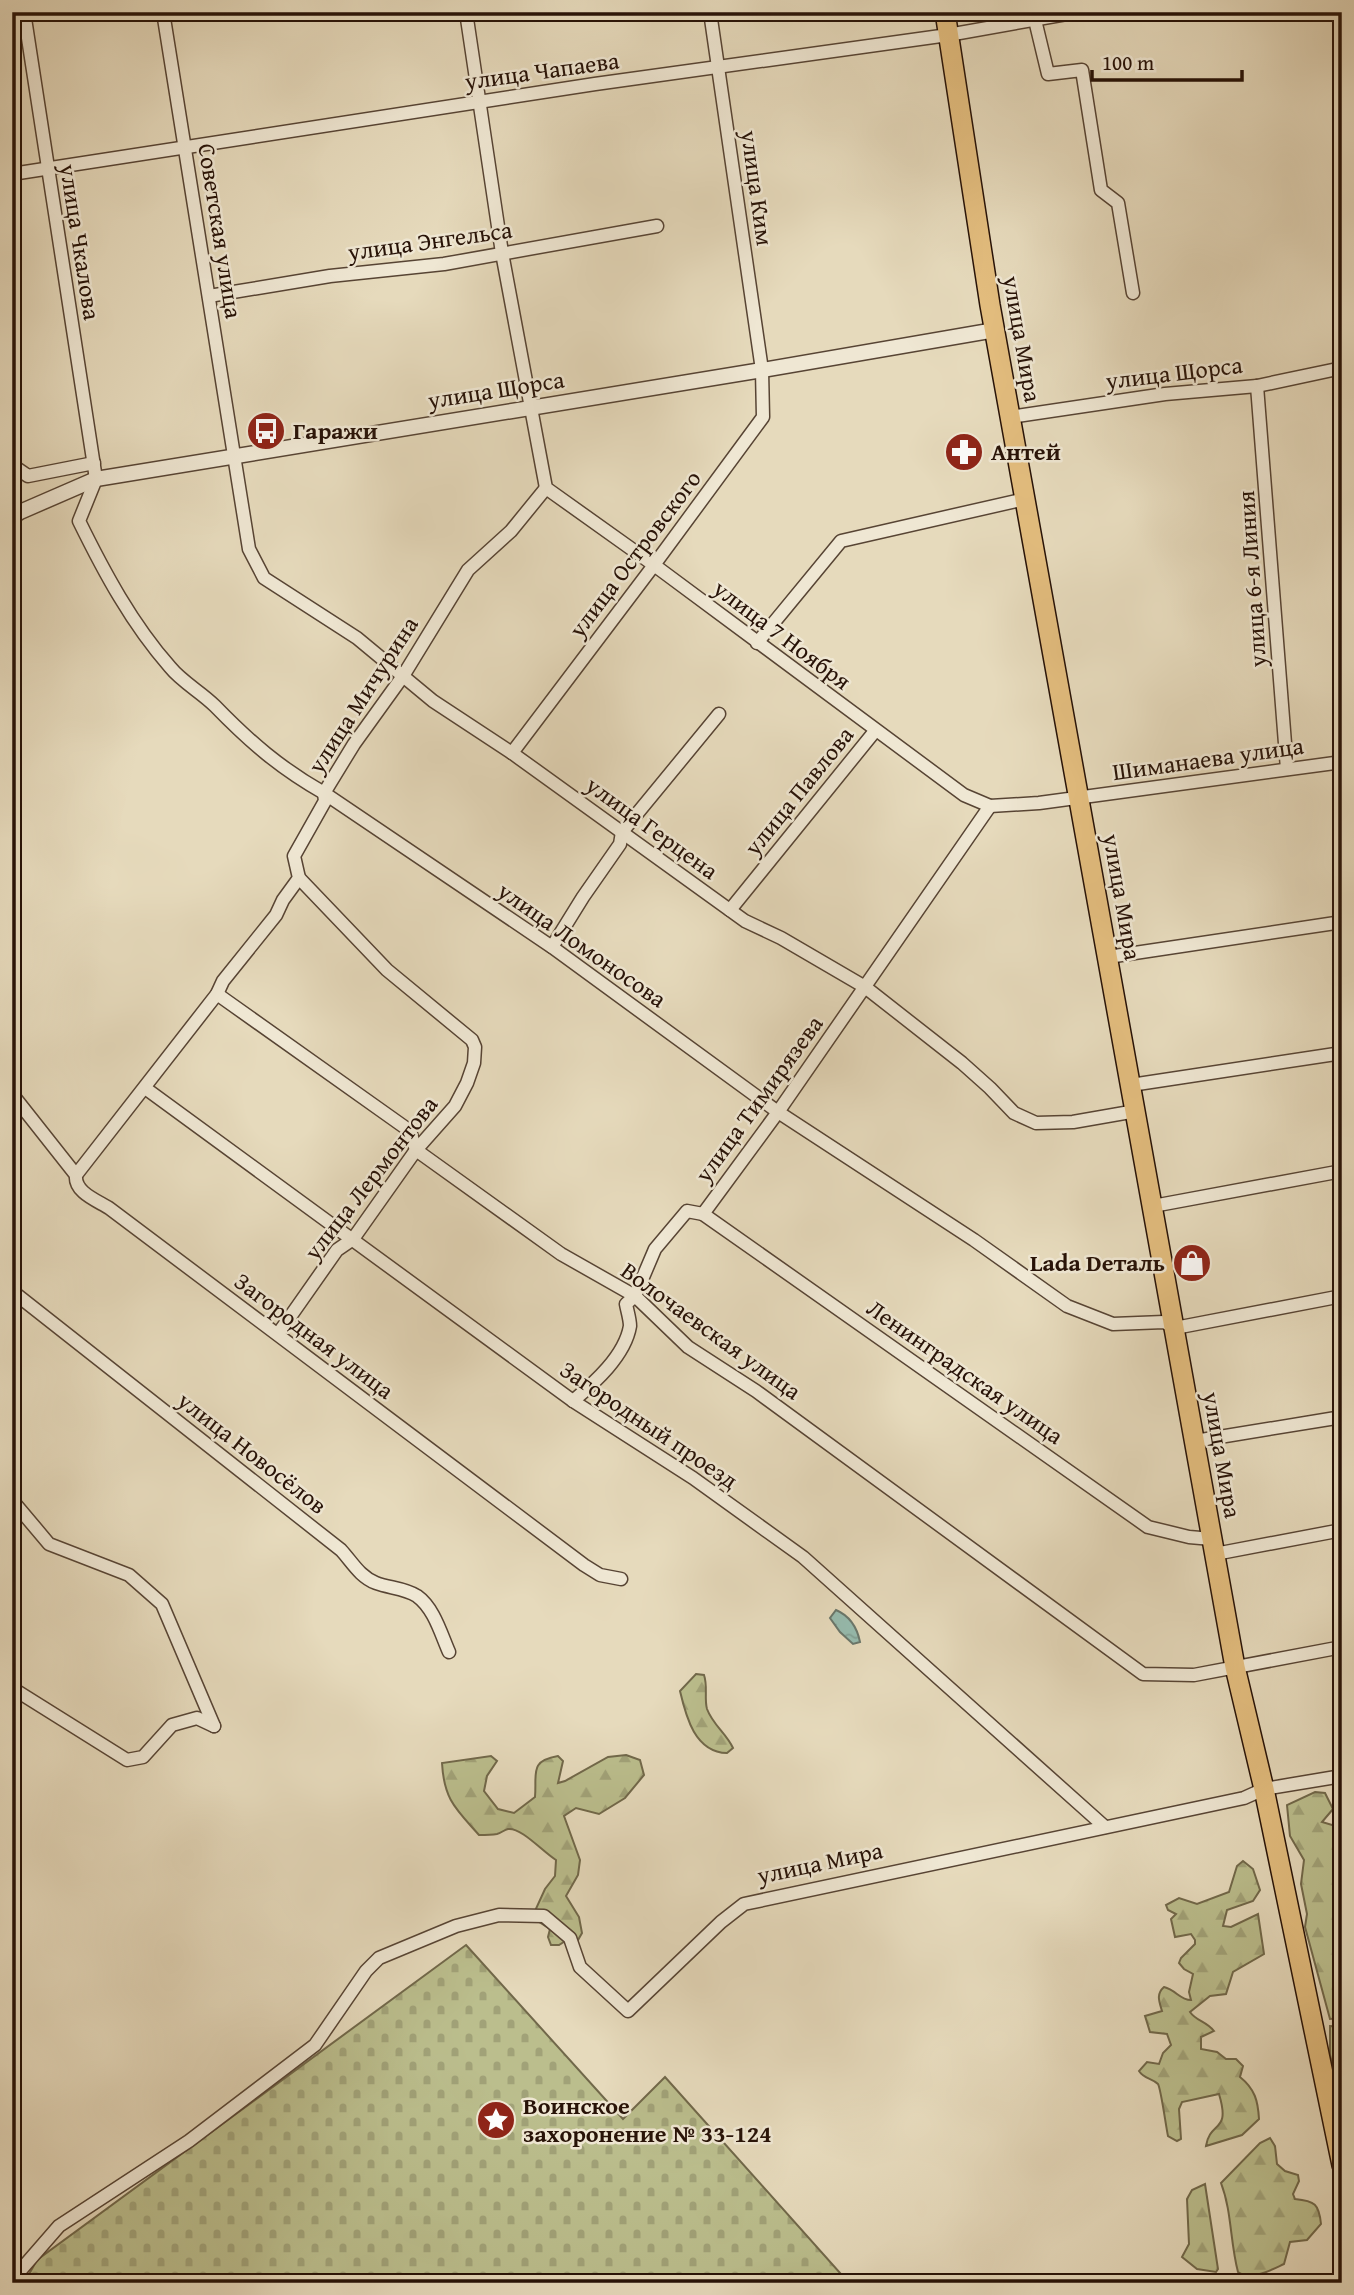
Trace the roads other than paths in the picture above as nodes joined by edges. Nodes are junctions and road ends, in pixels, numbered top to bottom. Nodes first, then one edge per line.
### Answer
1 (24, 12) edge
2 (466, 12) edge
3 (710, 12) edge
4 (945, 12) edge
5 (1078, 12) edge
6 (167, 13) edge
7 (1035, 20) junction
8 (948, 35) junction
9 (719, 66) junction
10 (480, 101) junction
11 (185, 147) junction
12 (47, 168) junction
13 (12, 174) edge
14 (657, 226) dead end
15 (502, 253) junction
16 (1133, 293) dead end
17 (209, 296) junction
18 (995, 330) junction
19 (1342, 368) edge
20 (762, 370) junction
21 (1258, 386) junction
22 (532, 407) junction
23 (1010, 417) junction
24 (234, 456) junction
25 (94, 463) junction
26 (12, 465) edge
27 (96, 479) junction
28 (546, 488) junction
29 (1025, 499) junction
30 (12, 517) edge
31 (654, 565) junction
32 (757, 643) junction
33 (403, 676) junction
34 (719, 714) dead end
35 (875, 731) junction
36 (513, 753) junction
37 (1342, 762) edge
38 (1287, 769) junction
39 (324, 793) junction
40 (1079, 797) junction
41 (990, 806) junction
42 (622, 832) junction
43 (299, 878) junction
44 (730, 910) junction
45 (1342, 922) edge
46 (552, 947) junction
47 (1108, 957) junction
48 (865, 987) junction
49 (217, 994) junction
50 (1342, 1053) edge
51 (1131, 1085) junction
52 (145, 1087) junction
53 (14, 1101) edge
54 (1136, 1111) junction
55 (778, 1112) junction
56 (416, 1150) junction
57 (1342, 1171) edge
58 (76, 1175) junction
59 (1153, 1206) junction
60 (703, 1214) junction
61 (353, 1239) junction
62 (12, 1291) edge
63 (635, 1296) junction
64 (1342, 1296) edge
65 (1175, 1328) junction
66 (278, 1334) junction
67 (573, 1401) junction
68 (1342, 1417) edge
69 (1195, 1441) junction
70 (12, 1500) edge
71 (1342, 1530) edge
72 (1214, 1546) junction
73 (621, 1579) dead end
74 (1342, 1647) edge
75 (449, 1652) dead end
76 (1235, 1667) junction
77 (12, 1688) edge
78 (1342, 1776) edge
79 (1264, 1789) junction
80 (1105, 1827) junction
81 (1342, 2165) edge
82 (14, 2283) edge

1 - 12 street, улица Чкалова
2 - 10 street
3 - 9 street, улица Ким
4 - 8 main road, улица Мира
5 - 7 street, улица Чапаева
6 - 11 street, Советская улица
7 - 8 street, улица Чапаева
7 - 16 street
8 - 9 street, улица Чапаева
8 - 18 main road, улица Мира
9 - 10 street, улица Чапаева
9 - 20 street, улица Ким
10 - 11 street, улица Чапаева
10 - 15 street
11 - 12 street, улица Чапаева
11 - 17 street, Советская улица
12 - 13 street, улица Чапаева
12 - 25 street, улица Чкалова
14 - 15 street, улица Энгельса
15 - 17 street, улица Энгельса
15 - 22 street
17 - 24 street, Советская улица
18 - 20 street, улица Щорса
18 - 23 main road, улица Мира
19 - 21 street, улица Щорса
20 - 22 street, улица Щорса
20 - 31 street, улица Островского
21 - 23 street, улица Щорса
21 - 38 street, улица 6-я Линия
22 - 24 street, улица Щорса
22 - 28 street
23 - 29 main road, улица Мира
24 - 27 street, улица Щорса
24 - 33 street, улица Герцена
25 - 26 street
25 - 27 street, улица Чкалова
27 - 30 street, улица Щорса
27 - 39 street, улица Ломоносова
28 - 31 street, улица 7 Ноября
28 - 33 street, улица Мичурина
29 - 32 street
29 - 40 main road, улица Мира
31 - 32 street, улица 7 Ноября
31 - 36 street, улица Островского
32 - 35 street, улица 7 Ноября
33 - 36 street, улица Герцена
33 - 39 street, улица Мичурина
34 - 42 street
35 - 41 street, улица 7 Ноября
35 - 44 street, улица Павлова
36 - 42 street, улица Герцена
37 - 38 street, Шиманаева улица
38 - 40 street, Шиманаева улица
39 - 43 street, улица Мичурина
39 - 46 street, улица Ломоносова
40 - 41 street
40 - 47 main road, улица Мира
41 - 48 street, улица Тимирязева
42 - 44 street, улица Герцена
42 - 46 street
43 - 49 street
43 - 56 street, улица Лермонтова
44 - 48 street, улица Герцена
45 - 47 street
46 - 55 street, улица Ломоносова
47 - 51 main road, улица Мира
48 - 54 street, улица Герцена
48 - 55 street, улица Тимирязева
49 - 52 street
49 - 56 street, Волочаевская улица
50 - 51 street
51 - 54 main road, улица Мира
52 - 58 street
52 - 61 street, Загородный проезд
53 - 58 street, Загородная улица
54 - 59 main road, улица Мира
55 - 60 street, улица Тимирязева
55 - 65 street, улица Ломоносова
56 - 61 street, улица Лермонтова
56 - 63 street, Волочаевская улица
57 - 59 street
58 - 66 street, Загородная улица
59 - 65 main road, улица Мира
60 - 63 street, улица Тимирязева
60 - 72 street, Ленинградская улица
61 - 66 street, улица Лермонтова
61 - 67 street, Загородный проезд
62 - 75 street, улица Новосёлов
63 - 67 street, улица Тимирязева
63 - 76 street, Волочаевская улица
64 - 65 street, улица Ломоносова
65 - 69 main road, улица Мира
66 - 73 street, Загородная улица
67 - 80 street, Загородный проезд
68 - 69 street
69 - 72 main road, улица Мира
70 - 77 street
71 - 72 street, Ленинградская улица
72 - 76 main road, улица Мира
74 - 76 street, Волочаевская улица
76 - 79 main road, улица Мира
78 - 79 street
79 - 80 street, улица Мира
79 - 81 main road, улица Мира
80 - 82 street, улица Мира

